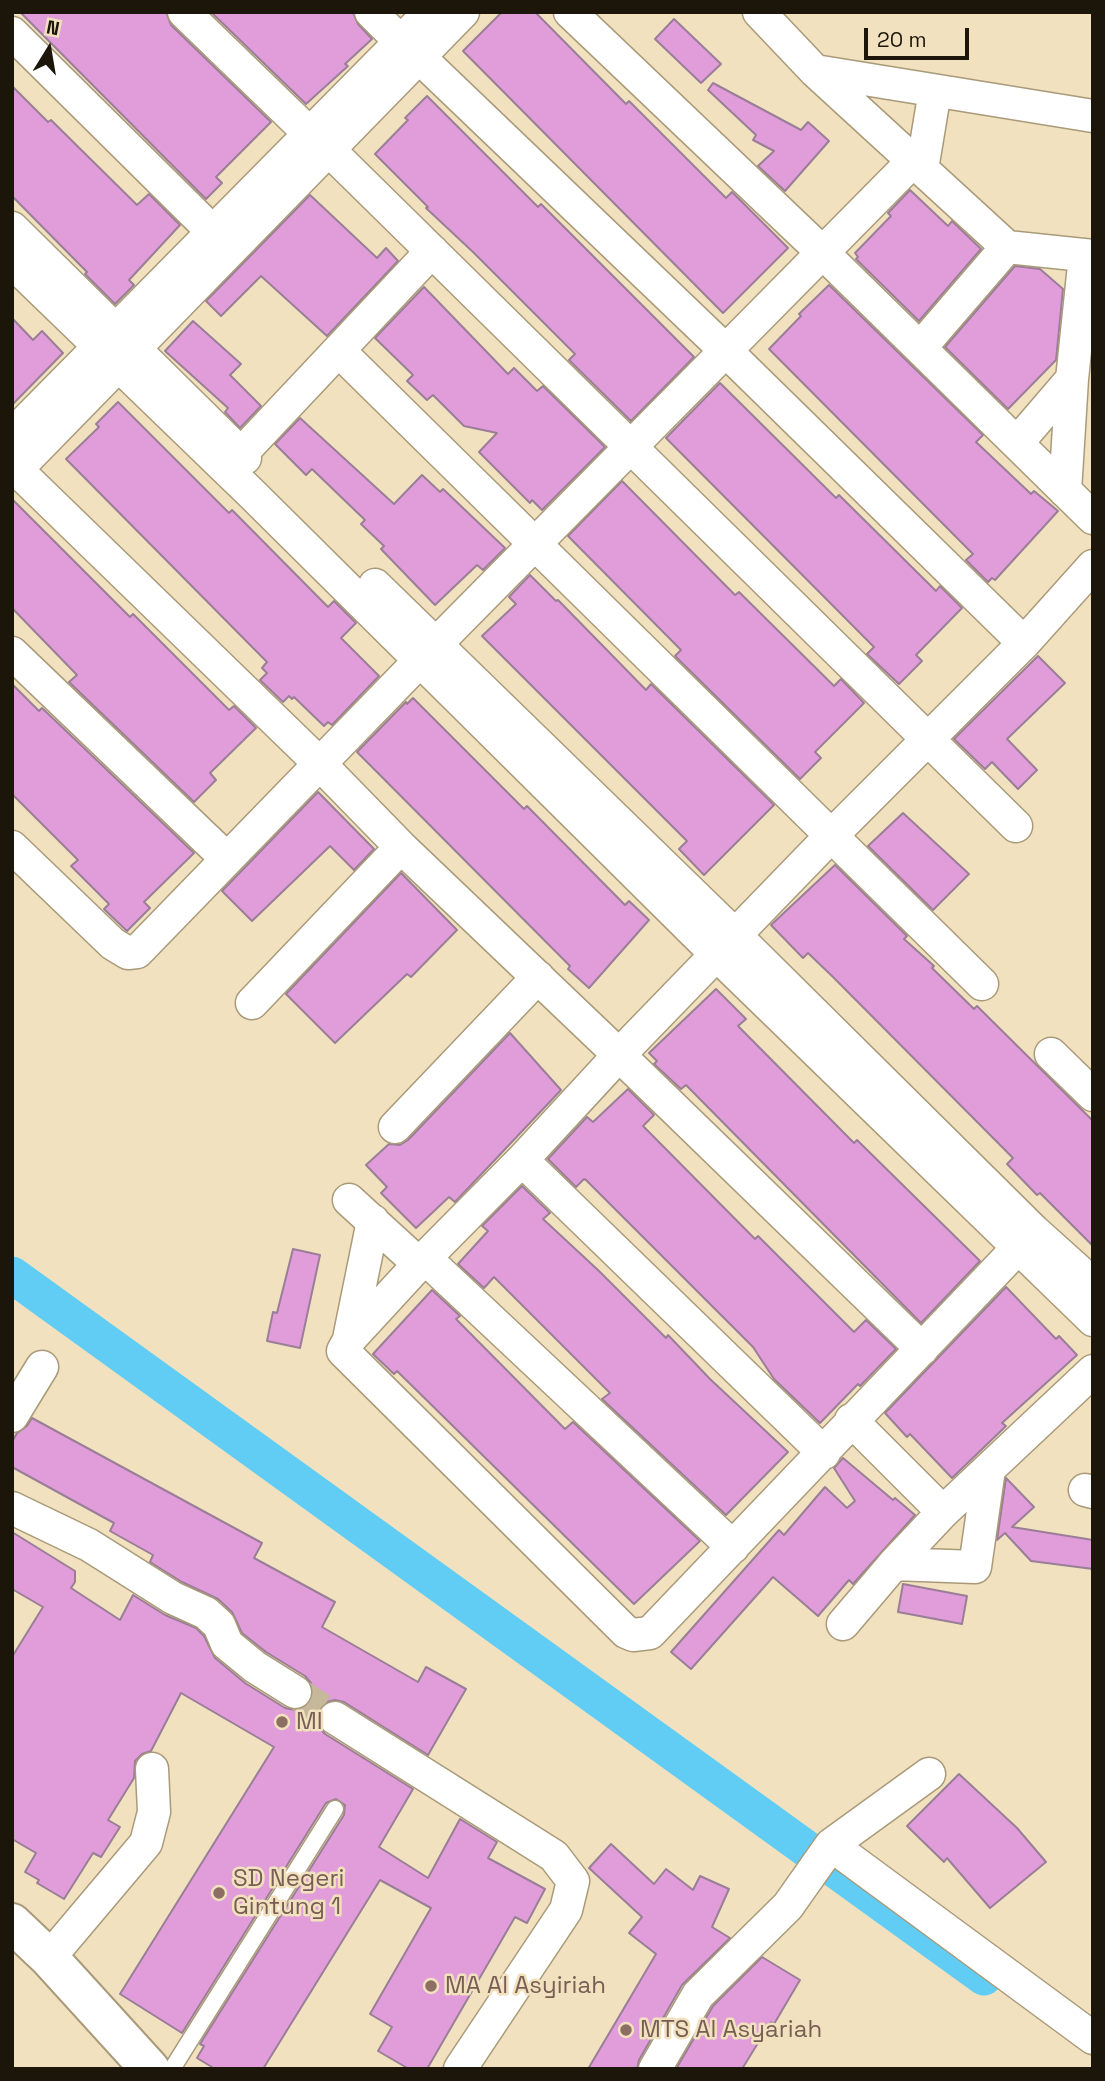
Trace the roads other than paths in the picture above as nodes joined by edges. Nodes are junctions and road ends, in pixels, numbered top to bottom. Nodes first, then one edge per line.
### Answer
1 (184, 12) edge
2 (371, 12) edge
3 (430, 12) edge
4 (463, 12) edge
5 (570, 12) edge
6 (766, 15) edge
7 (12, 33) edge
8 (410, 49) junction
9 (815, 71) junction
10 (935, 91) junction
11 (1093, 117) edge
12 (319, 142) junction
13 (918, 165) junction
14 (12, 228) edge
15 (213, 232) junction
16 (1007, 247) junction
17 (432, 251) junction
18 (822, 251) junction
19 (1089, 256) edge
20 (12, 262) edge
21 (118, 347) junction
22 (920, 348) junction
23 (725, 350) junction
24 (338, 351) junction
25 (1072, 379) junction
26 (12, 435) edge
27 (1017, 443) junction
28 (631, 446) junction
29 (241, 454) junction
30 (14, 472) edge
31 (259, 487) junction
32 (1065, 491) junction
33 (1093, 518) edge
34 (534, 544) junction
35 (1093, 566) edge
36 (1024, 643) junction
37 (12, 653) edge
38 (429, 653) junction
39 (928, 739) junction
40 (320, 764) junction
41 (1017, 825) dead end
42 (831, 836) junction
43 (12, 847) edge
44 (401, 847) junction
45 (228, 859) junction
46 (726, 945) junction
47 (538, 977) junction
48 (982, 984) dead end
49 (252, 1003) dead end
50 (1051, 1054) dead end
51 (619, 1055) junction
52 (1093, 1095) edge
53 (395, 1127) dead end
54 (522, 1160) junction
55 (349, 1199) dead end
56 (373, 1221) junction
57 (1026, 1240) junction
58 (422, 1261) junction
59 (1093, 1284) edge
60 (1093, 1320) edge
61 (348, 1340) junction
62 (922, 1349) junction
63 (42, 1367) dead end
64 (1093, 1371) edge
65 (12, 1416) edge
66 (851, 1420) junction
67 (824, 1453) junction
68 (989, 1469) junction
69 (12, 1508) edge
70 (943, 1512) junction
71 (733, 1547) junction
72 (894, 1564) junction
73 (843, 1624) dead end
74 (295, 1692) tunnel mouth
75 (335, 1718) tunnel mouth
76 (152, 1769) dead end
77 (929, 1774) dead end
78 (335, 1809) dead end
79 (827, 1851) junction
80 (12, 1923) edge
81 (49, 1958) junction
82 (1093, 2038) edge
83 (150, 2069) edge
84 (172, 2069) edge
85 (460, 2069) edge
86 (655, 2069) edge

1 - 12 street
2 - 8 street
3 - 8 street
4 - 8 street
5 - 18 street
6 - 9 street
7 - 15 street
8 - 12 street
8 - 23 street
9 - 10 street
9 - 13 street
10 - 11 street
10 - 13 street
12 - 15 street
12 - 17 street
12 - 21 street
13 - 16 street
13 - 18 street
14 - 21 street
15 - 21 street
16 - 19 street
16 - 22 street
17 - 24 street
17 - 28 street
18 - 22 street
18 - 23 street
19 - 25 street
20 - 21 street
21 - 26 street
21 - 29 street
21 - 30 street
21 - 31 street
22 - 27 street
23 - 28 street
23 - 36 street
24 - 29 street
24 - 34 street
25 - 27 street
25 - 32 street
27 - 32 street
28 - 34 street
28 - 39 street
29 - 31 street
30 - 40 street
31 - 38 street
32 - 33 street
34 - 38 street
34 - 42 street
35 - 36 street
36 - 39 street
37 - 45 street
38 - 40 street
38 - 46 street
39 - 41 street
39 - 42 street
40 - 44 street
40 - 45 street
42 - 46 street
42 - 48 street
43 - 45 street
44 - 47 street
44 - 49 street
46 - 51 street
46 - 57 street
47 - 51 street
47 - 53 street
50 - 52 street
51 - 54 street
51 - 62 street
54 - 58 street
54 - 67 street
55 - 56 street
56 - 58 street
56 - 61 street
57 - 59 street
57 - 60 street
57 - 62 street
58 - 61 street
58 - 71 street
61 - 71 street
62 - 66 street
63 - 65 street
64 - 68 street
66 - 67 street
66 - 70 street
67 - 71 street
68 - 70 street
68 - 72 street
69 - 74 street
70 - 72 street
72 - 73 street
75 - 85 street
76 - 81 street
77 - 79 street
78 - 84 lane
79 - 82 street
79 - 86 street
80 - 81 main road
81 - 83 main road

